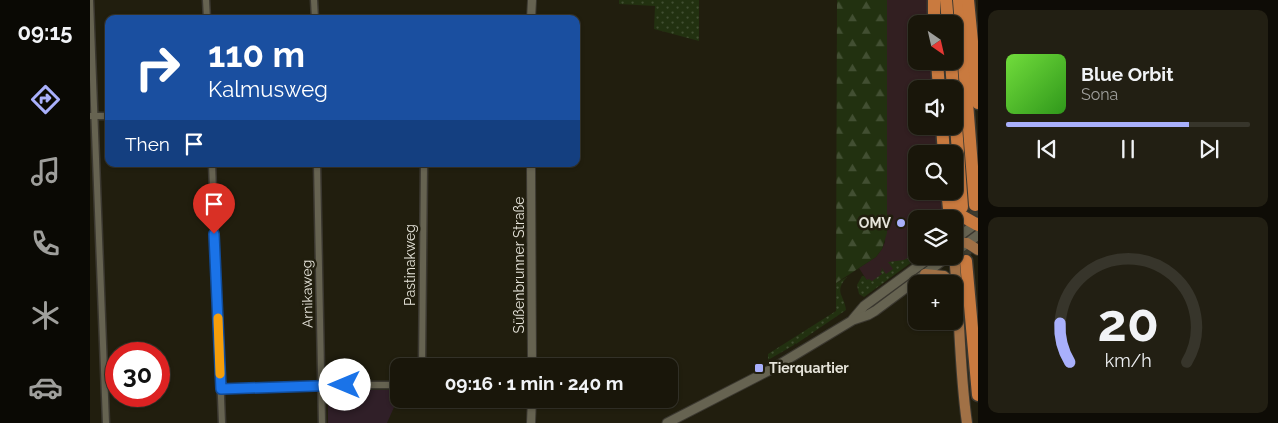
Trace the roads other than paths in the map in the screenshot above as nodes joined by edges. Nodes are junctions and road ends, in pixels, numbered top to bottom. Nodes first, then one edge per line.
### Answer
1 (90, 0) edge
2 (206, 0) edge
3 (314, 0) edge
4 (532, 0) edge
5 (934, 0) edge
6 (946, 0) edge
7 (959, 0) edge
8 (968, 0) edge
9 (207, 15) edge
10 (315, 15) edge
11 (531, 15) edge
12 (934, 15) edge
13 (947, 15) edge
14 (962, 80) edge
15 (963, 92) edge
16 (978, 103) edge
17 (92, 116) edge
18 (105, 116) edge
19 (959, 135) edge
20 (212, 167) edge
21 (317, 167) edge
22 (424, 167) edge
23 (531, 167) edge
24 (951, 200) edge
25 (977, 226) edge
26 (963, 235) edge
27 (963, 242) edge
28 (967, 243) junction
29 (963, 247) edge
30 (978, 250) edge
31 (966, 262) tunnel mouth
32 (920, 265) edge
33 (937, 265) edge
34 (925, 274) junction
35 (934, 275) edge
36 (853, 320) junction
37 (959, 330) edge
38 (422, 358) edge
39 (532, 358) edge
40 (322, 385) junction
41 (390, 385) edge
42 (221, 389) junction
43 (978, 395) edge
44 (532, 408) edge
45 (106, 423) edge
46 (222, 423) edge
47 (322, 423) edge
48 (531, 423) edge
49 (667, 423) edge
50 (967, 423) edge

1 - 17 street
2 - 9 street
3 - 10 street
4 - 11 street
5 - 12 highway
6 - 13 highway
7 - 14 highway
8 - 16 highway
15 - 19 highway
17 - 18 street
17 - 45 street
20 - 42 street
21 - 40 street, Arnikaweg
22 - 38 street, Pastinakweg
23 - 39 street, Süßenbrunner Straße
24 - 25 highway
25 - 26 main road
25 - 28 main road
27 - 28 main road
28 - 29 main road
28 - 30 main road
31 - 43 highway
32 - 36 main road
33 - 34 main road
34 - 35 main road
34 - 36 main road
36 - 49 main road
37 - 50 main road
40 - 41 street
40 - 42 street
40 - 47 street, Arnikaweg
42 - 46 street
44 - 48 street

